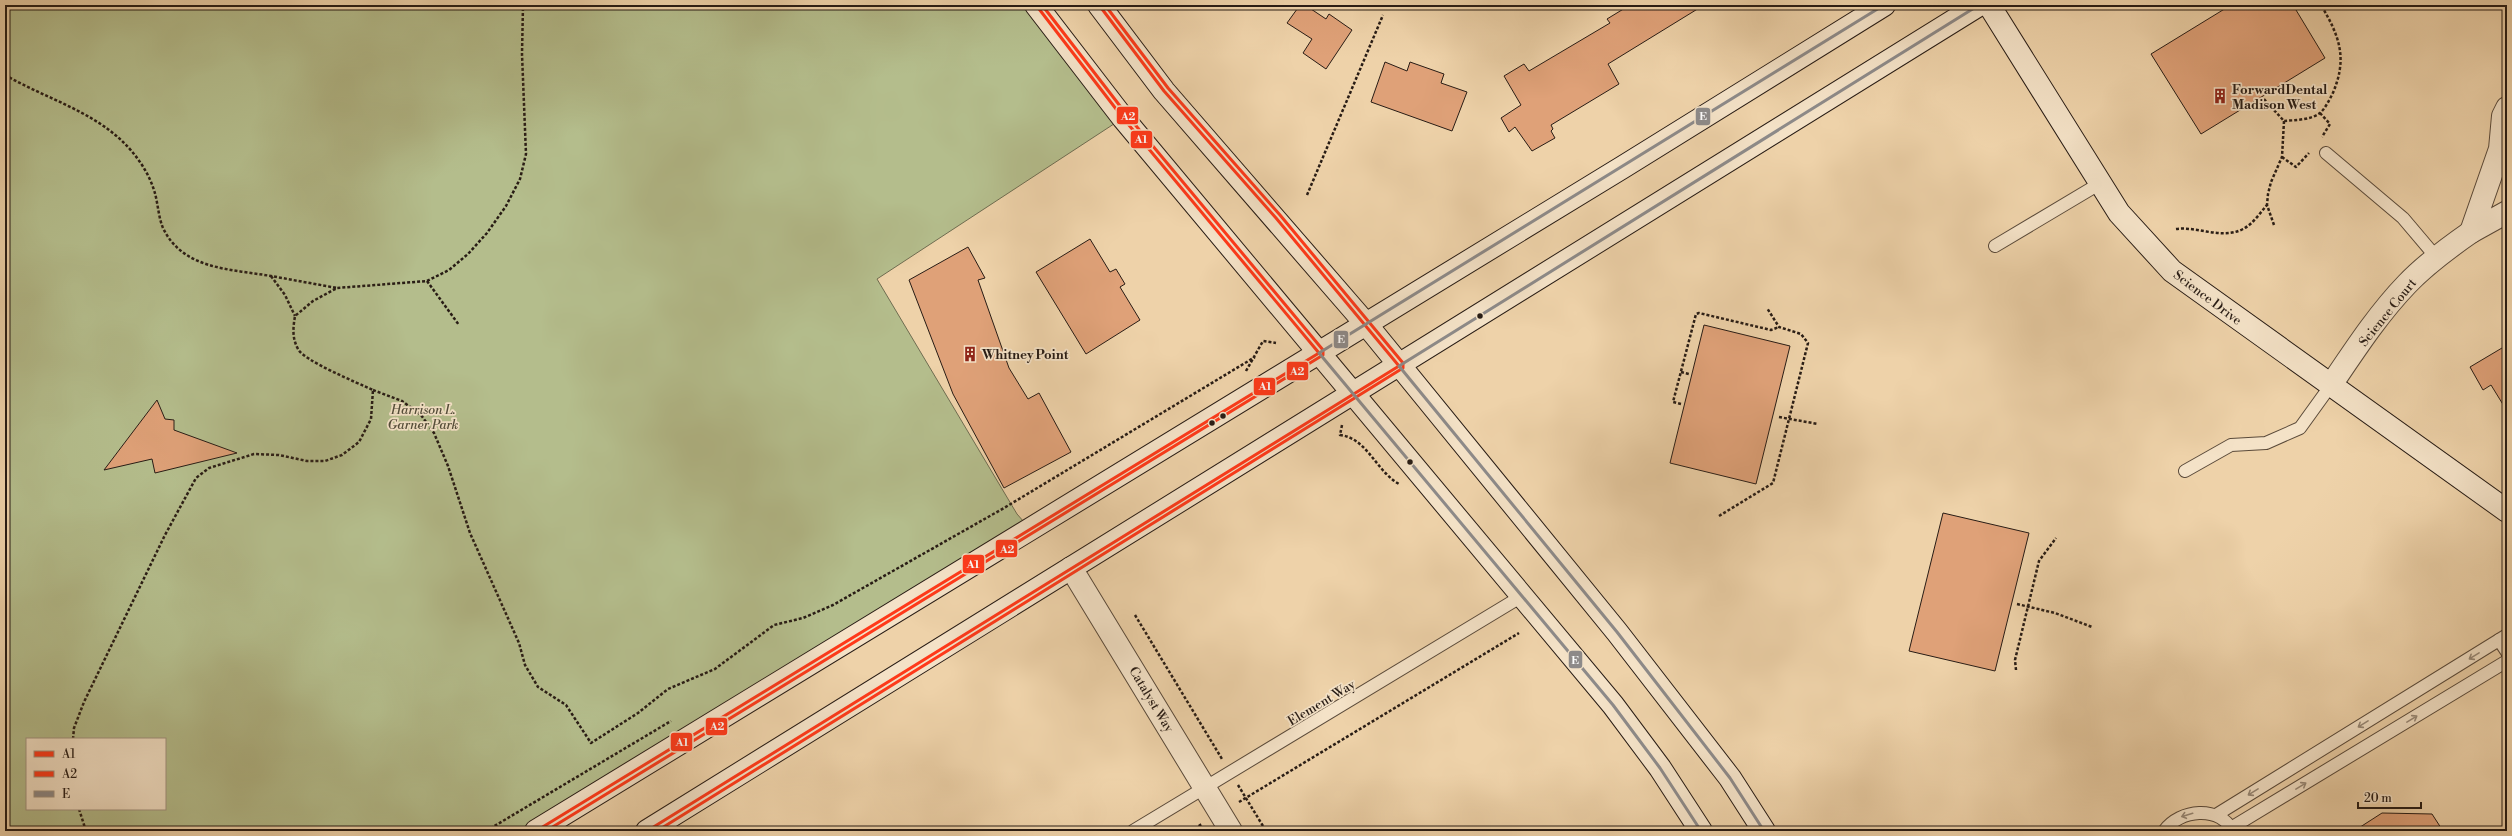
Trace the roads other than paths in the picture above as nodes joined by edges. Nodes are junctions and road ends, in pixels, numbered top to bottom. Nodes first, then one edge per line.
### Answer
1 (1036, 5) edge
2 (1099, 5) edge
3 (1884, 5) edge
4 (1979, 5) edge
5 (1989, 5) edge
6 (2507, 108) edge
7 (2326, 153) dead end
8 (2099, 184) junction
9 (2507, 212) edge
10 (2471, 232) junction
11 (1995, 246) dead end
12 (2436, 257) junction
13 (1366, 324) junction
14 (1319, 353) junction
15 (1399, 366) junction
16 (2331, 385) junction
17 (1353, 394) junction
18 (2185, 472) dead end
19 (2507, 511) edge
20 (1071, 568) junction
21 (1522, 596) junction
22 (2503, 638) edge
23 (2507, 652) edge
24 (2507, 661) edge
25 (1205, 788) junction
26 (2216, 815) junction
27 (2232, 830) edge
28 (536, 831) edge
29 (647, 831) edge
30 (1133, 831) edge
31 (1231, 831) edge
32 (1701, 831) edge
33 (1764, 831) edge
34 (2164, 831) edge

1 - 14 main road
2 - 13 main road
3 - 13 main road
4 - 15 main road
5 - 8 main road, Science Drive
6 - 10 main road
7 - 12 lane
8 - 11 lane
8 - 16 main road, Science Drive
9 - 10 main road, Science Court
10 - 12 main road, Science Court
12 - 16 main road, Science Court
13 - 14 main road
13 - 15 main road
14 - 17 main road
14 - 28 main road
15 - 17 main road
15 - 33 main road
16 - 18 lane
16 - 19 main road, Science Drive
17 - 20 main road
17 - 21 main road
20 - 25 main road, Catalyst Way
20 - 29 main road
21 - 25 lane, Element Way
21 - 32 main road
22 - 23 lane
22 -> 26 lane
27 -> 24 lane
25 - 30 lane, Element Way
25 - 31 main road, Catalyst Way
26 - 27 lane
26 -> 34 lane

